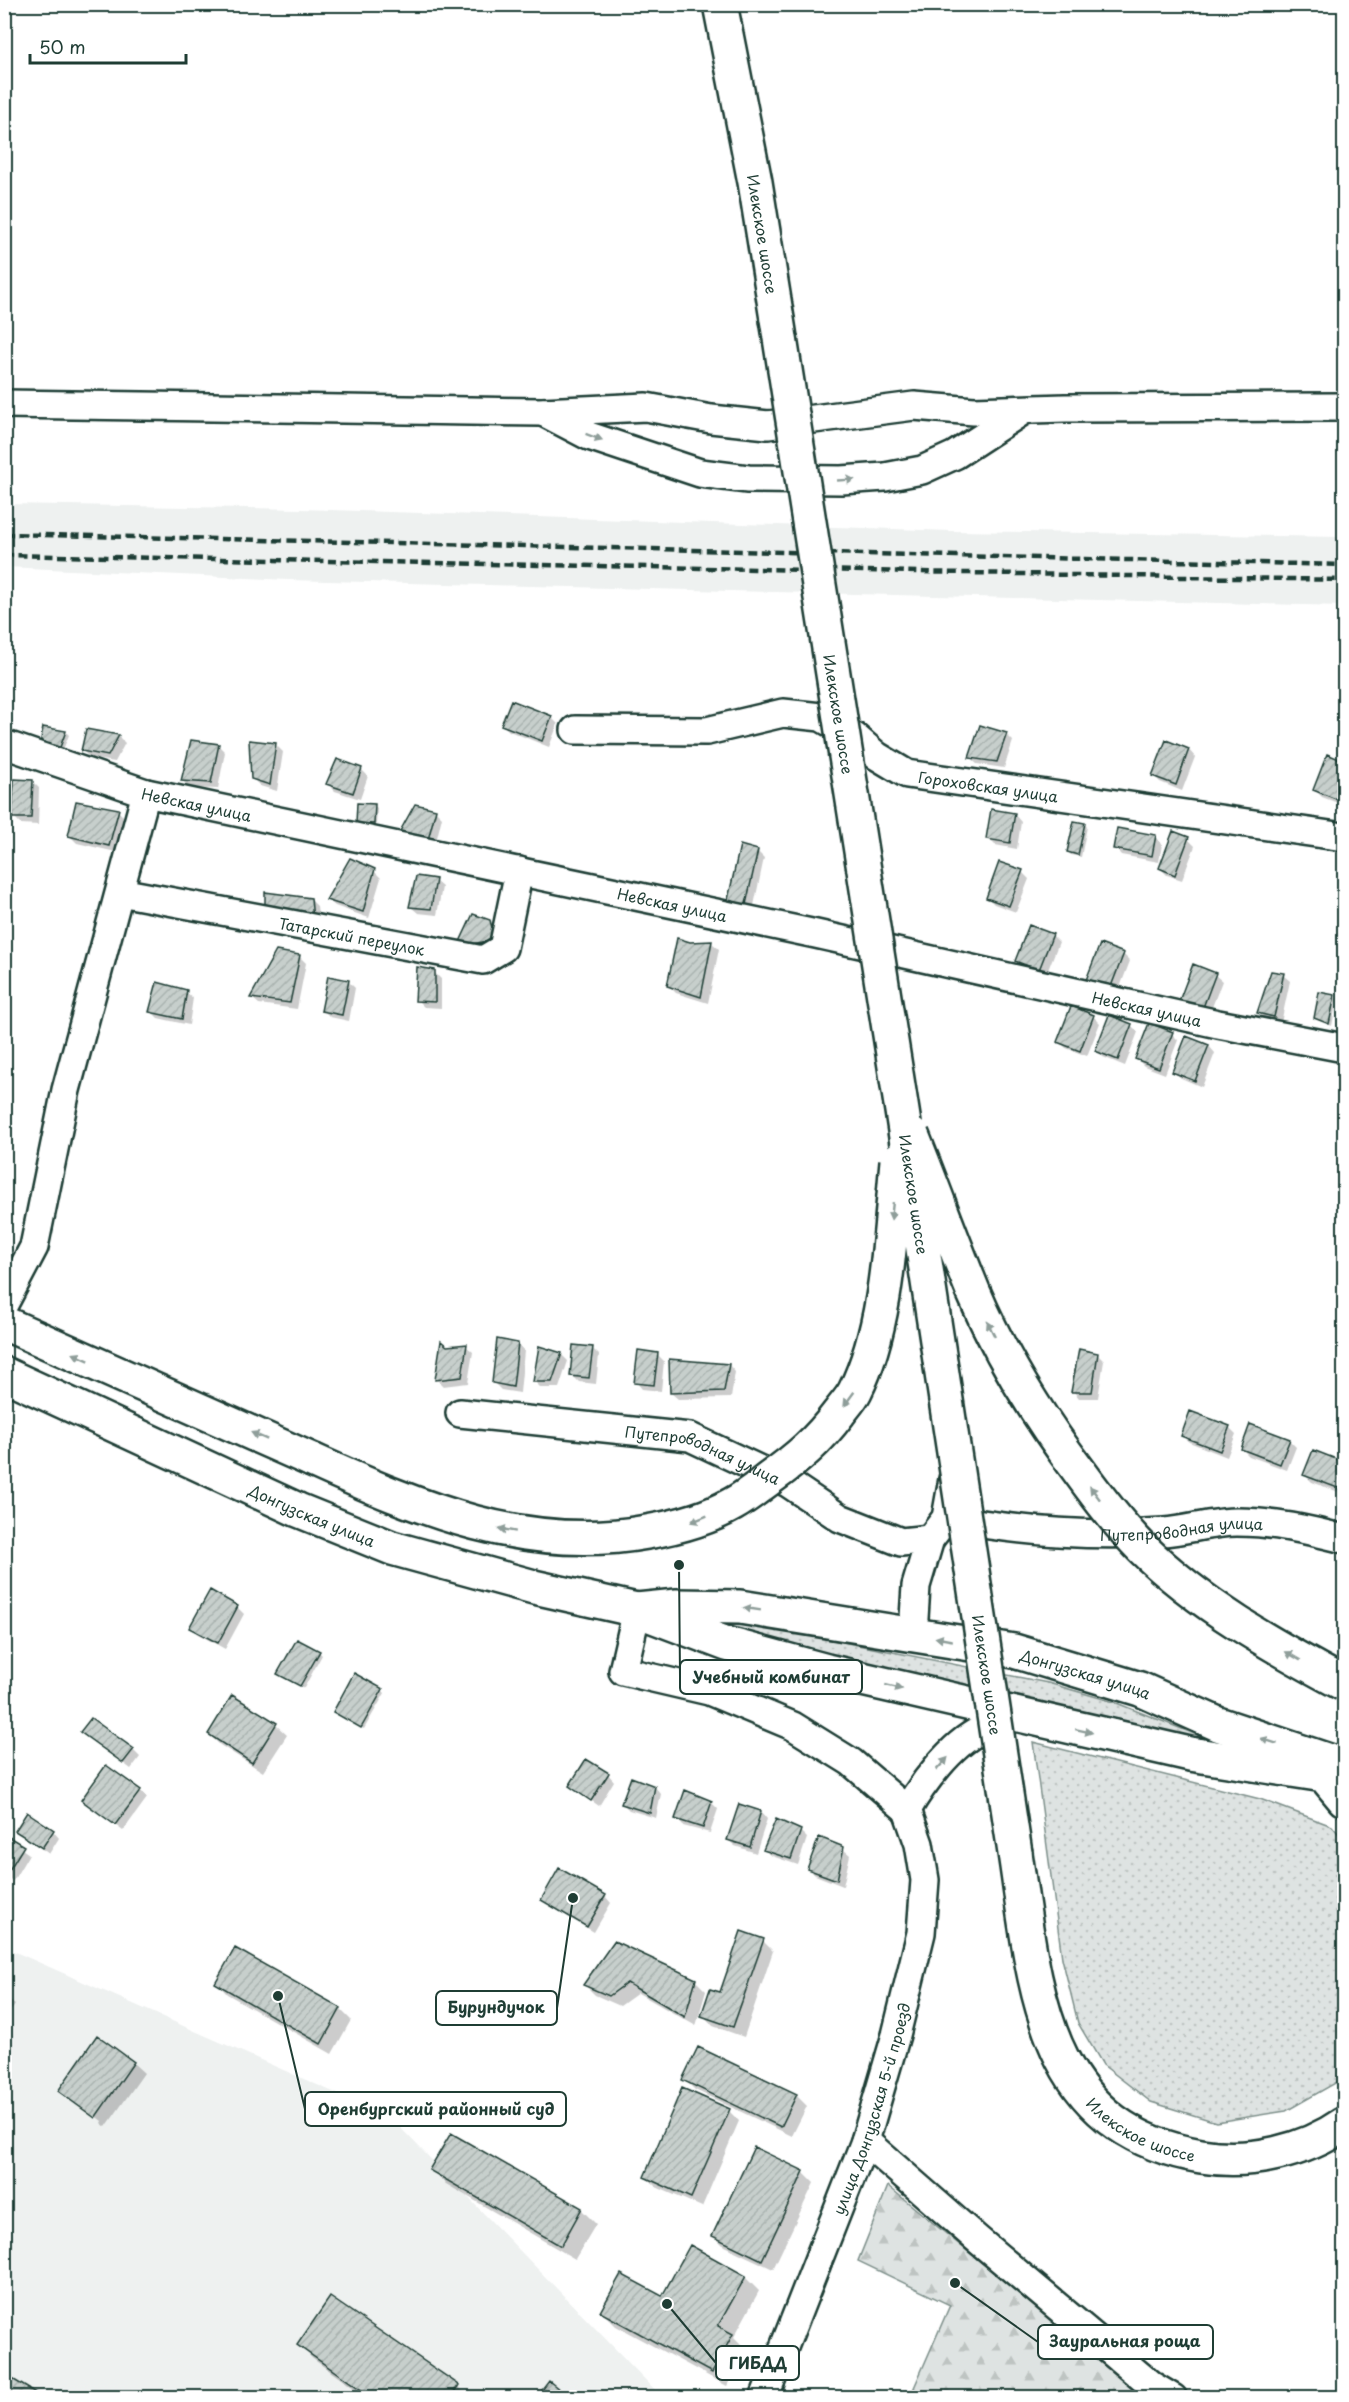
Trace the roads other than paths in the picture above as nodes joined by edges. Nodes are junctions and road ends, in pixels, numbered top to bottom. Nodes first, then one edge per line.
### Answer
1 (720, 4) edge
2 (4, 404) edge
3 (1344, 407) edge
4 (1024, 410) junction
5 (542, 412) junction
6 (575, 730) dead end
7 (855, 737) junction
8 (4, 744) edge
9 (146, 793) junction
10 (1344, 837) edge
11 (519, 871) junction
12 (120, 892) junction
13 (889, 952) junction
14 (1344, 1048) edge
15 (902, 1111) junction
16 (4, 1304) edge
17 (4, 1323) edge
18 (4, 1374) edge
19 (460, 1413) dead end
20 (946, 1518) junction
21 (930, 1539) junction
22 (1344, 1539) edge
23 (637, 1610) junction
24 (913, 1634) junction
25 (1344, 1684) edge
26 (1015, 1716) junction
27 (1339, 1779) edge
28 (907, 1810) junction
29 (1344, 2124) edge
30 (865, 2140) junction
31 (764, 2397) edge
32 (1173, 2397) edge

1 - 15 main road, Илекское шоссе, bridge
2 - 5 street
3 - 4 street
4 - 5 street
5 -> 4 street
6 - 7 street, Гороховская улица
7 - 10 street, Гороховская улица
7 - 13 street
8 - 9 street, Невская улица
9 - 11 street, Невская улица
9 - 12 street
11 - 12 street, Татарский переулок
11 - 13 street, Невская улица
12 - 16 street
13 - 14 street, Невская улица
13 - 20 street
15 -> 17 main road, bridge
25 -> 15 main road, bridge
15 - 29 main road, Илекское шоссе, bridge
18 - 23 main road, Донгузская улица
19 - 21 street, Путепроводная улица
20 - 21 street
20 - 22 street, Путепроводная улица
21 - 24 street
24 -> 23 main road, Донгузская улица
23 -> 26 main road, Донгузская улица
23 - 28 street
27 -> 24 main road, Донгузская улица
26 -> 27 main road, Донгузская улица
28 -> 26 street
28 - 30 street, улица Донгузская 5-й проезд
30 - 31 street, улица Донгузская 5-й проезд
30 - 32 street

